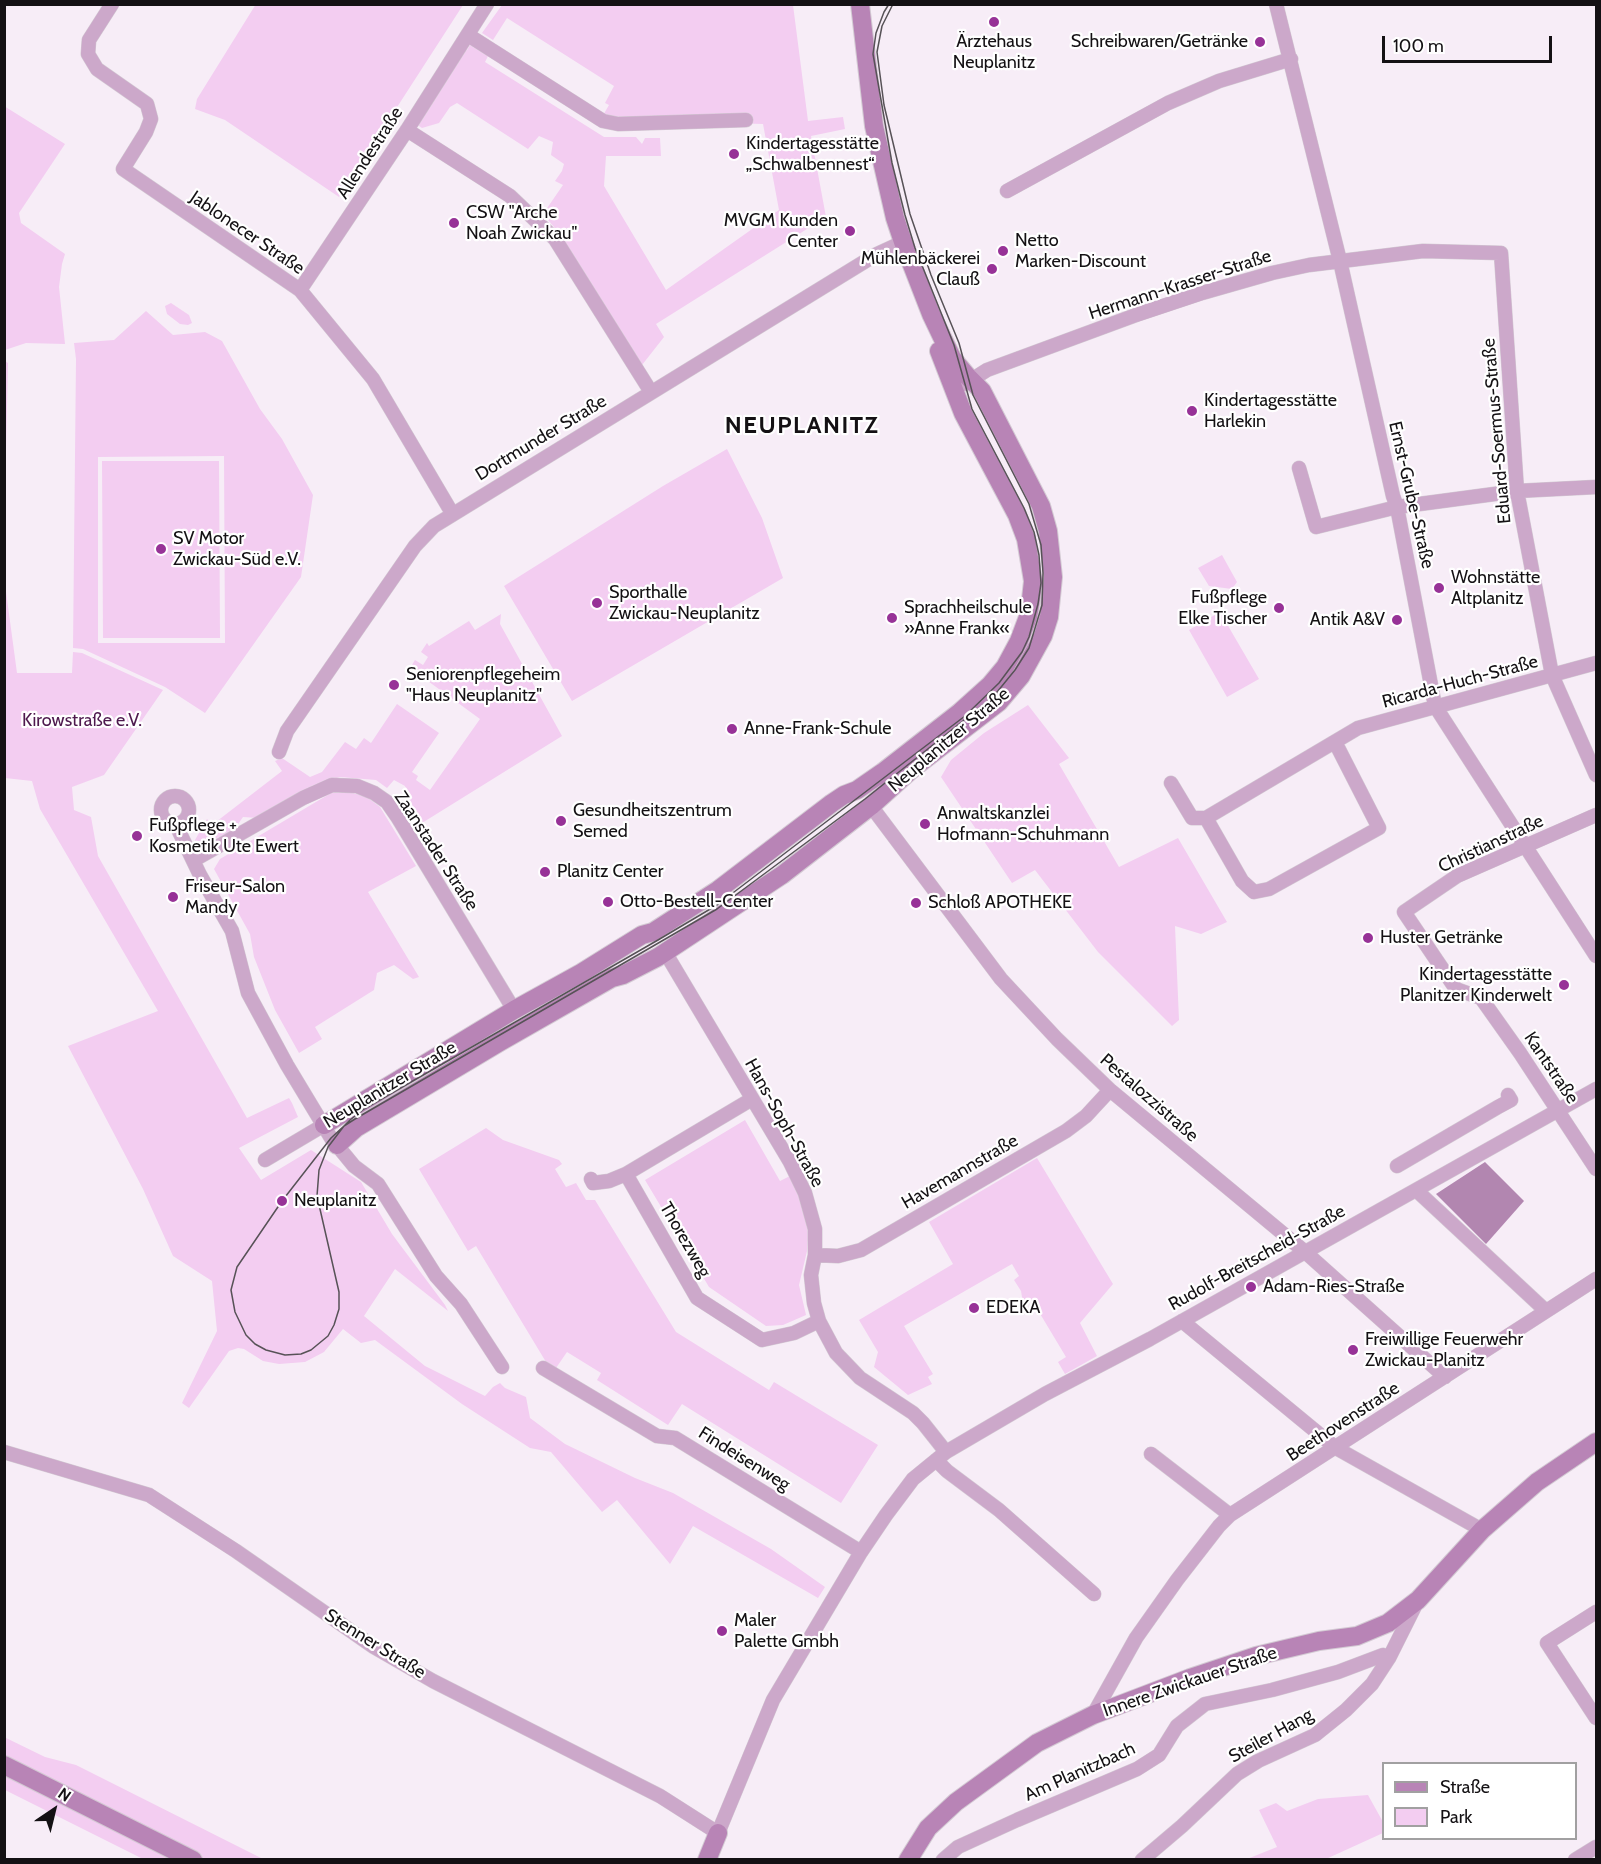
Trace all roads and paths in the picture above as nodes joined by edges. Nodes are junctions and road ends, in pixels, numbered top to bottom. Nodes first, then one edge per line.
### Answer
1 (112, 4) edge
2 (487, 4) edge
3 (860, 4) edge
4 (1276, 4) edge
5 (468, 35) junction
6 (1291, 59) junction
7 (746, 120) dead end
8 (407, 130) junction
9 (1007, 191) dead end
10 (903, 242) junction
11 (1501, 253) joint
12 (1340, 261) junction
13 (300, 291) junction
14 (931, 314) junction
15 (972, 381) junction
16 (952, 386) junction
17 (651, 392) junction
18 (1299, 468) dead end
19 (1596, 487) edge
20 (1517, 491) junction
21 (1398, 507) junction
22 (452, 513) junction
23 (1596, 663) edge
24 (1552, 675) junction
25 (1435, 706) junction
26 (1335, 742) junction
27 (279, 752) dead end
28 (1596, 775) edge
29 (1170, 783) dead end
30 (857, 790) junction
31 (872, 806) junction
32 (1596, 815) edge
33 (1206, 819) junction
34 (176, 825) dead end
35 (1526, 847) junction
36 (194, 860) junction
37 (1404, 912) joint
38 (653, 932) junction
39 (665, 952) junction
40 (1596, 956) edge
41 (514, 1010) junction
42 (526, 1028) junction
43 (1596, 1089) edge
44 (1110, 1090) junction
45 (1508, 1095) dead end
46 (752, 1099) junction
47 (1558, 1110) junction
48 (324, 1125) junction
49 (337, 1145) junction
50 (266, 1160) dead end
51 (1397, 1166) dead end
52 (1596, 1169) edge
53 (626, 1174) junction
54 (591, 1179) dead end
55 (1416, 1190) junction
56 (1304, 1251) junction
57 (815, 1255) junction
58 (1596, 1279) edge
59 (1546, 1311) junction
60 (819, 1321) junction
61 (1182, 1321) junction
62 (502, 1367) dead end
63 (543, 1368) dead end
64 (1445, 1377) junction
65 (1596, 1442) edge
66 (1336, 1448) junction
67 (4, 1452) edge
68 (1151, 1454) dead end
69 (941, 1456) junction
70 (1230, 1515) junction
71 (1482, 1530) junction
72 (861, 1552) junction
73 (1094, 1594) dead end
74 (1418, 1600) junction
75 (1596, 1612) edge
76 (1389, 1658) junction
77 (1093, 1715) junction
78 (1596, 1718) edge
79 (4, 1765) edge
80 (718, 1833) junction
81 (1596, 1847) edge
82 (194, 1860) edge
83 (707, 1860) edge
84 (908, 1860) edge
85 (944, 1860) edge
86 (1142, 1860) edge
87 (1575, 1860) edge

1 - 13 street, Jablonecer Straße
2 - 5 street, Allendestraße
3 - 10 street, Neuplanitzer Straße
4 - 6 street, Ernst-Grube-Straße
5 - 7 street
5 - 8 street, Allendestraße
6 - 9 street
6 - 12 street, Ernst-Grube-Straße
8 - 13 street, Allendestraße
8 - 17 street
10 - 14 street, Neuplanitzer Straße
10 - 17 street, Dortmunder Straße
11 - 12 street, Hermann-Krasser-Straße
11 - 20 street, Eduard-Soermus-Straße
12 - 15 street, Hermann-Krasser-Straße
12 - 21 street, Ernst-Grube-Straße
13 - 22 street, Jablonecer Straße
14 - 15 street, Neuplanitzer Straße
14 - 16 street, Neuplanitzer Straße
15 - 16 street, Hermann-Krasser-Straße
15 - 31 street, Neuplanitzer Straße
16 - 30 street, Neuplanitzer Straße
17 - 22 street, Dortmunder Straße
18 - 21 street
19 - 20 street
20 - 21 street
20 - 24 street, Eduard-Soermus-Straße
21 - 25 street, Ernst-Grube-Straße
22 - 27 street, Dortmunder Straße
23 - 24 street, Ricarda-Huch-Straße
24 - 25 street, Ricarda-Huch-Straße
24 - 28 street, Eduard-Soermus-Straße
25 - 26 street, Ricarda-Huch-Straße
25 - 35 street, Ernst-Grube-Straße
26 - 33 street, Ricarda-Huch-Straße
26 - 33 street
29 - 33 street
30 - 31 street, Neuplanitzer Straße
30 - 38 street, Neuplanitzer Straße
31 - 39 street, Neuplanitzer Straße
31 - 44 street, Pestalozzistraße
32 - 35 street, Christianstraße
34 - 36 street
35 - 37 street, Christianstraße
35 - 40 street, Ernst-Grube-Straße
36 - 41 street, Zaanstader Straße
36 - 48 street
37 - 47 street, Kantstraße
38 - 39 street
38 - 41 street, Neuplanitzer Straße
39 - 42 street, Neuplanitzer Straße
39 - 46 street, Hans-Soph-Straße
41 - 42 street
41 - 48 street, Neuplanitzer Straße
42 - 49 street, Neuplanitzer Straße
43 - 47 street, Rudolf-Breitscheid-Straße
44 - 56 street, Pestalozzistraße
44 - 57 street, Havemannstraße
45 - 51 street
46 - 53 street
46 - 57 street, Hans-Soph-Straße
47 - 52 street, Kantstraße
47 - 55 street, Rudolf-Breitscheid-Straße
48 - 49 street
48 - 50 street, Neuplanitzer Straße
49 - 62 street
53 - 54 street
53 - 60 street, Thorezweg
55 - 56 street, Rudolf-Breitscheid-Straße
55 - 59 street
56 - 61 street, Rudolf-Breitscheid-Straße
56 - 64 street, Pestalozzistraße
57 - 60 street, Hans-Soph-Straße
58 - 59 street, Beethovenstraße
59 - 64 street, Beethovenstraße
60 - 69 street, Hans-Soph-Straße
61 - 66 street
61 - 69 street, Rudolf-Breitscheid-Straße
63 - 72 street, Findeisenweg
64 - 66 street, Beethovenstraße
65 - 71 street, Innere Zwickauer Straße
66 - 70 street, Beethovenstraße
66 - 71 street
67 - 80 street, Stenner Straße
68 - 70 street
69 - 72 street, Rudolf-Breitscheid-Straße
69 - 73 street
70 - 77 street, Beethovenstraße
71 - 74 street, Innere Zwickauer Straße
72 - 80 street, Rudolf-Breitscheid-Straße
74 - 76 street, Steiler Hang
74 - 77 street, Innere Zwickauer Straße
75 - 78 street
76 - 85 street, Am Planitzbach
76 - 86 street, Steiler Hang
77 - 84 street, Innere Zwickauer Straße
79 - 82 street
80 - 83 street
81 - 87 street

